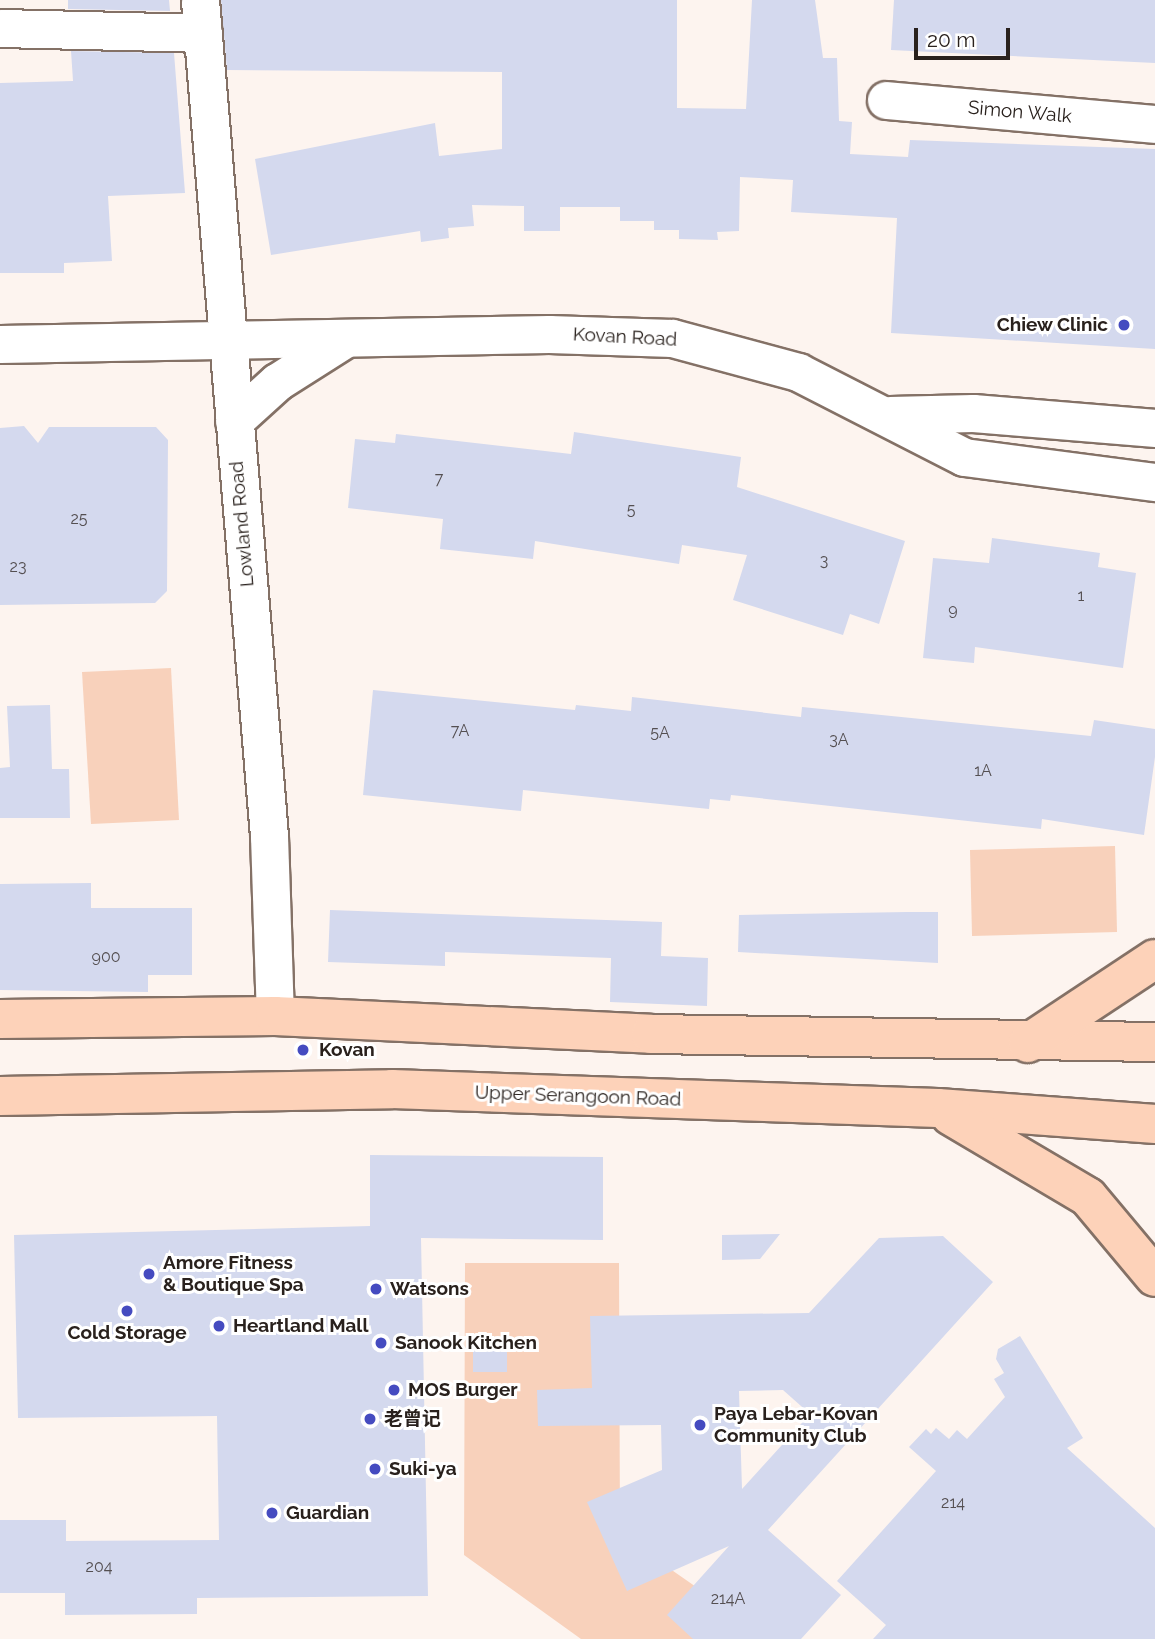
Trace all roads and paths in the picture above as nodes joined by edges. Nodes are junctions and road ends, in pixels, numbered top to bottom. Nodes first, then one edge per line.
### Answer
1 (201, 16) edge
2 (0, 28) edge
3 (886, 100) dead end
4 (1155, 124) edge
5 (347, 338) junction
6 (226, 342) junction
7 (0, 344) edge
8 (890, 415) junction
9 (234, 421) junction
10 (1155, 428) edge
11 (1155, 482) edge
12 (1155, 959) edge
13 (275, 1016) junction
14 (0, 1019) edge
15 (1155, 1042) edge
16 (1028, 1043) junction
17 (0, 1096) edge
18 (938, 1108) junction
19 (1155, 1124) edge
20 (1155, 1277) edge

1 - 2 street, Lowland Road
1 - 6 street, Lowland Road
3 - 4 street, Simon Walk
5 - 6 street, Kovan Road
5 - 8 street, Kovan Road
5 - 9 street
6 - 7 street, Kovan Road
6 - 9 street, Lowland Road
8 - 10 street, Kovan Road
8 - 11 street, Kovan Road
9 - 13 street, Lowland Road
12 - 16 main road
13 - 14 main road
13 - 16 main road
15 - 16 main road
17 - 18 main road, Upper Serangoon Road
18 - 19 main road, Upper Serangoon Road
18 - 20 main road

